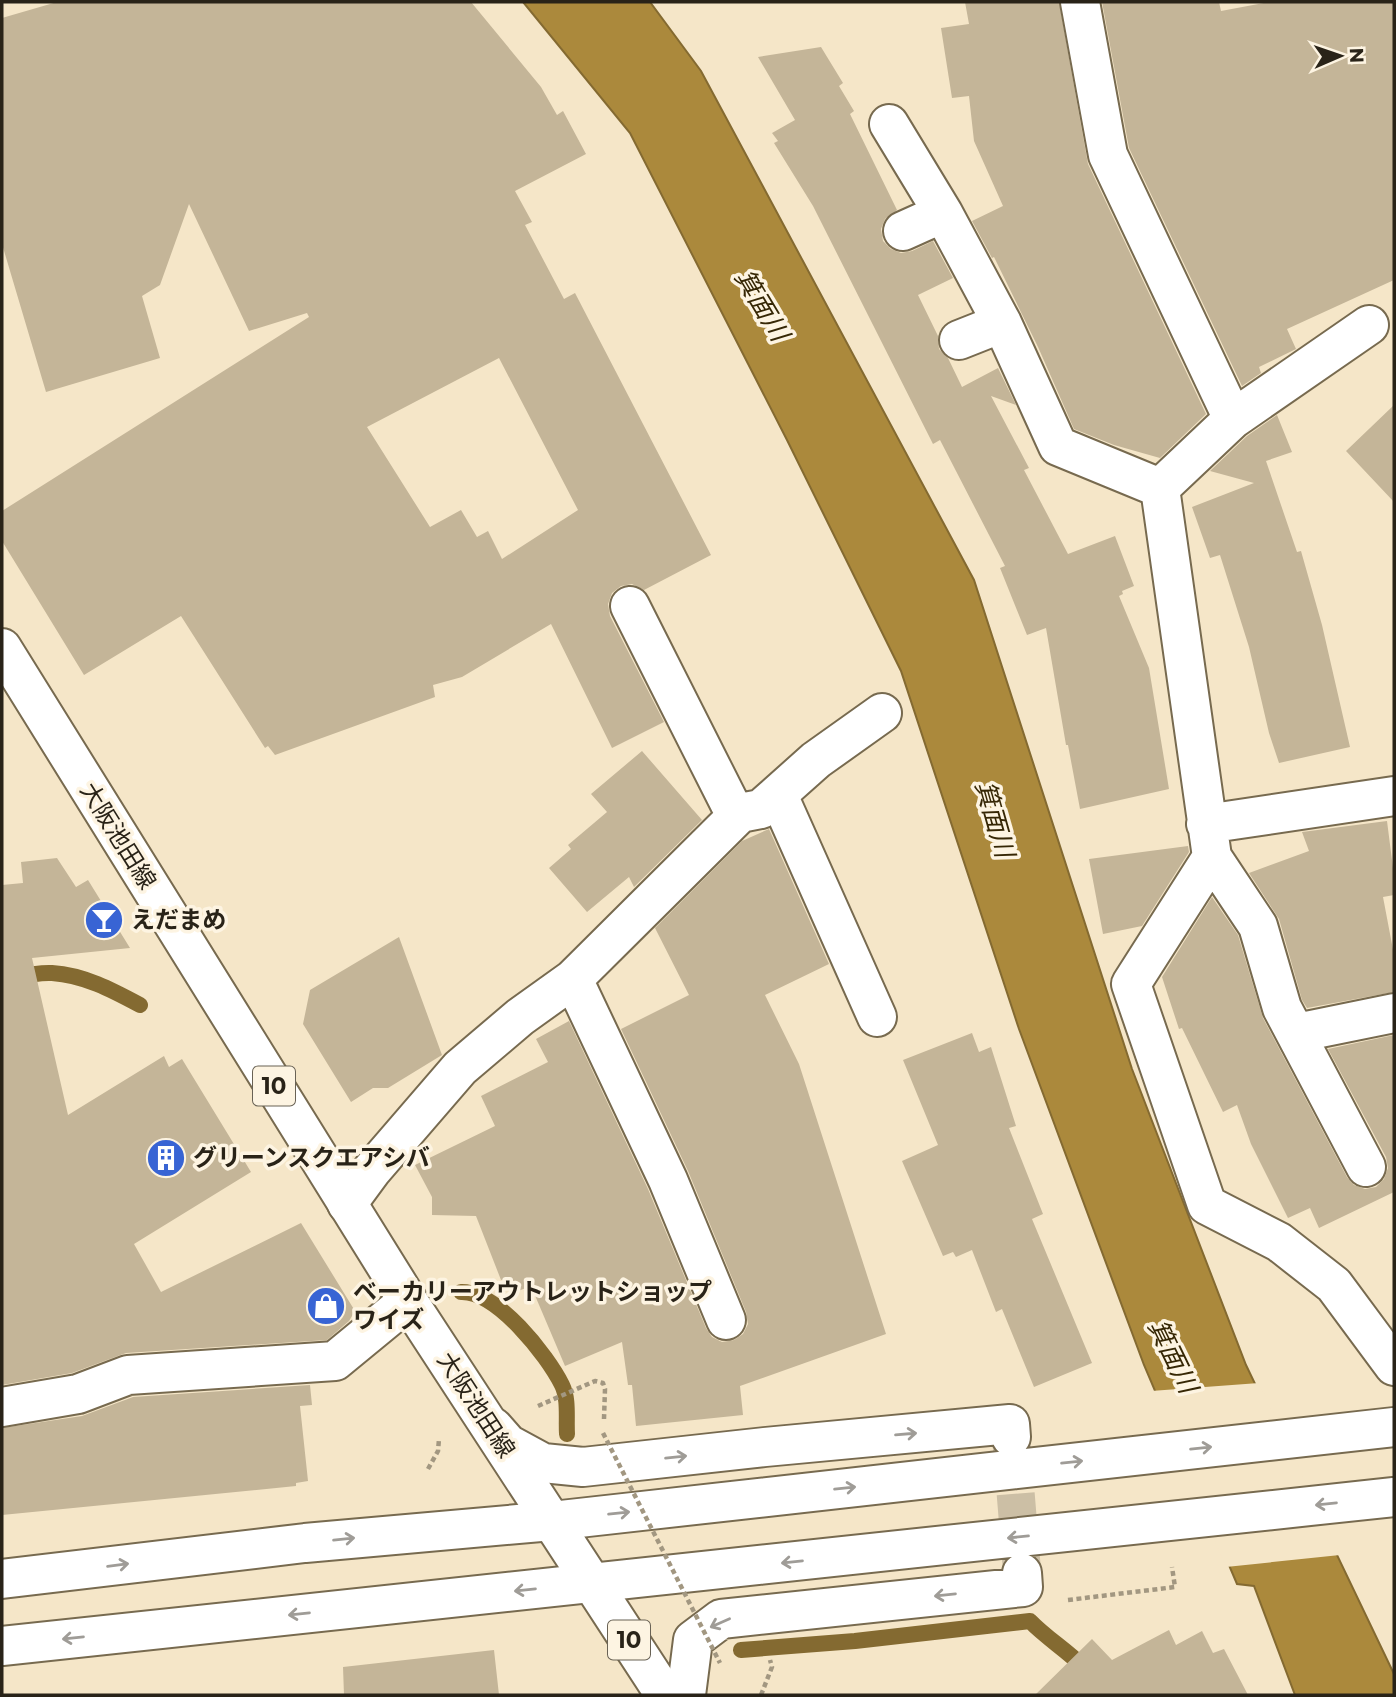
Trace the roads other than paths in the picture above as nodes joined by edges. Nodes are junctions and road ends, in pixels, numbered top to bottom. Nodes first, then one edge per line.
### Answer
1 (1080, 2) edge
2 (889, 124) dead end
3 (943, 213) junction
4 (903, 231) dead end
5 (1002, 323) junction
6 (1369, 325) dead end
7 (959, 340) dead end
8 (1233, 419) junction
9 (1160, 488) junction
10 (630, 606) dead end
11 (2, 648) edge
12 (882, 713) dead end
13 (778, 795) junction
14 (1394, 796) edge
15 (736, 816) junction
16 (1209, 840) junction
17 (573, 979) junction
18 (1394, 1013) edge
19 (877, 1017) dead end
20 (1296, 1033) junction
21 (1366, 1167) dead end
22 (347, 1204) junction
23 (408, 1301) junction
24 (726, 1320) dead end
25 (1394, 1366) edge
26 (2, 1407) edge
27 (480, 1412) junction
28 (1394, 1427) edge
29 (1011, 1437) dead end
30 (1394, 1497) edge
31 (552, 1521) junction
32 (1022, 1573) dead end
33 (2, 1579) edge
34 (593, 1584) junction
35 (2, 1646) edge
36 (665, 1695) edge
37 (686, 1695) edge

1 - 8 street
2 - 3 street
3 - 4 street
3 - 5 street
5 - 7 street
5 - 9 street
6 - 8 street
8 - 9 street
9 - 16 street
10 - 15 street
11 - 22 street, 大阪池田線 / 10
12 - 13 street
13 - 15 street
13 - 19 street
14 - 16 street
15 - 17 street
16 - 20 street
16 - 25 street
17 - 22 street
17 - 24 street
18 - 20 street
20 - 21 street
22 - 23 street, 大阪池田線 / 10
23 - 26 street
23 - 27 street, 大阪池田線 / 10
27 -> 29 street
27 - 31 street, 大阪池田線 / 10
31 -> 28 street
30 -> 34 street
33 -> 31 street
31 - 34 street, 大阪池田線 / 10
32 -> 37 street
34 -> 35 street
34 - 36 street, 大阪池田線 / 10

